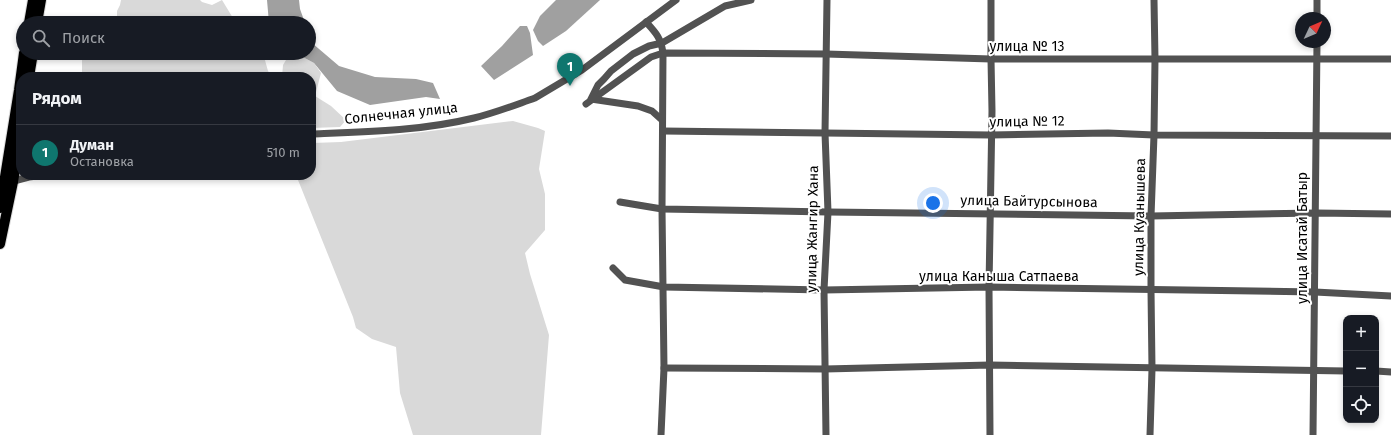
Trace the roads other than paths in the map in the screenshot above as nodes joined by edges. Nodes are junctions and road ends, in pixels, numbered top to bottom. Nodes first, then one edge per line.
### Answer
1 (33, 0) edge
2 (41, 0) edge
3 (676, 0) edge
4 (751, 0) edge
5 (827, 0) edge
6 (991, 0) edge
7 (1154, 0) edge
8 (1317, 0) edge
9 (724, 3) edge
10 (1317, 12) edge
11 (30, 16) edge
12 (38, 16) edge
13 (646, 22) junction
14 (662, 43) junction
15 (1317, 48) edge
16 (663, 53) junction
17 (826, 54) junction
18 (990, 59) junction
19 (1155, 59) junction
20 (1317, 59) junction
21 (1391, 59) edge
22 (23, 60) edge
23 (32, 60) edge
24 (22, 72) edge
25 (30, 72) edge
26 (589, 102) junction
27 (662, 120) junction
28 (16, 122) edge
29 (663, 131) junction
30 (825, 132) junction
31 (316, 134) edge
32 (991, 135) junction
33 (1154, 135) junction
34 (1316, 136) junction
35 (1391, 136) edge
36 (16, 152) edge
37 (17, 180) edge
38 (9, 182) junction
39 (620, 202) dead end
40 (0, 208) edge
41 (662, 209) junction
42 (828, 212) junction
43 (1316, 213) junction
44 (991, 214) junction
45 (1391, 214) edge
46 (1151, 216) junction
47 (0, 244) edge
48 (613, 268) dead end
49 (664, 287) junction
50 (989, 287) junction
51 (824, 290) junction
52 (1150, 290) junction
53 (1315, 292) junction
54 (1391, 296) edge
55 (990, 365) junction
56 (664, 368) junction
57 (825, 369) junction
58 (1152, 369) junction
59 (1314, 370) junction
60 (1343, 371) edge
61 (1379, 372) edge
62 (1391, 372) edge
63 (661, 435) edge
64 (826, 435) edge
65 (990, 435) edge
66 (1150, 435) edge
67 (1313, 435) edge

1 - 11 highway
2 - 12 highway
3 - 13 street, Солнечная улица
4 - 9 street
5 - 17 street, улица Жангир Хана
6 - 18 street
7 - 19 street, улица Куанышева
8 - 10 street
9 - 14 street
13 - 14 street
13 - 31 street, Солнечная улица
14 - 16 street
14 - 26 street
15 - 20 street, улица Исатай Батыр
16 - 17 street, улица № 13
16 - 26 street
16 - 27 street
17 - 18 street, улица № 13
17 - 30 street, улица Жангир Хана
18 - 19 street, улица № 13
18 - 32 street
19 - 20 street, улица № 13
19 - 33 street, улица Куанышева
20 - 21 street, улица № 13
20 - 34 street, улица Исатай Батыр
22 - 24 highway
23 - 25 highway
26 - 27 street
27 - 29 street
28 - 38 highway
29 - 30 street, улица № 12
29 - 41 street
30 - 32 street, улица № 12
30 - 42 street, улица Жангир Хана
32 - 33 street, улица № 12
32 - 44 street
33 - 34 street, улица № 12
33 - 46 street, улица Куанышева
34 - 35 street, улица № 12
34 - 43 street, улица Исатай Батыр
36 - 38 highway
37 - 38 street
38 - 40 highway
38 - 47 highway
39 - 41 street, улица Байтурсынова
41 - 42 street, улица Байтурсынова
41 - 49 street
42 - 44 street, улица Байтурсынова
42 - 51 street, улица Жангир Хана
43 - 45 street, улица Байтурсынова
43 - 46 street, улица Байтурсынова
43 - 53 street, улица Исатай Батыр
44 - 46 street, улица Байтурсынова
44 - 50 street
46 - 52 street, улица Куанышева
48 - 49 street, улица Каныша Сатпаева
49 - 51 street, улица Каныша Сатпаева
49 - 56 street
50 - 51 street, улица Каныша Сатпаева
50 - 52 street, улица Каныша Сатпаева
50 - 55 street
51 - 57 street, улица Жангир Хана
52 - 53 street, улица Каныша Сатпаева
52 - 58 street, улица Куанышева
53 - 54 street, улица Каныша Сатпаева
53 - 59 street, улица Исатай Батыр
55 - 57 street
55 - 58 street
55 - 65 street
56 - 57 street
56 - 63 street
57 - 64 street, улица Жангир Хана
58 - 59 street
58 - 66 street, улица Куанышева
59 - 60 street
59 - 67 street, улица Исатай Батыр
61 - 62 street

